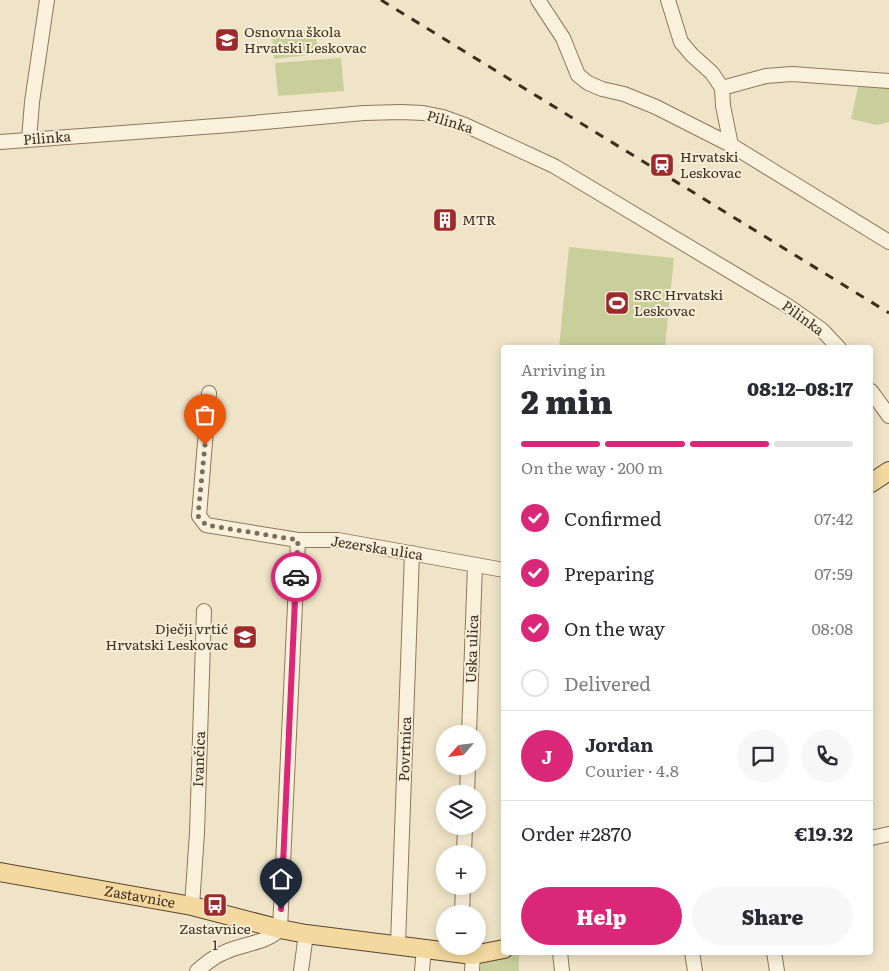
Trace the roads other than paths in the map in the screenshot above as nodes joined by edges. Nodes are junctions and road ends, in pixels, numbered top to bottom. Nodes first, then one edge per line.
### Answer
1 (47, 0) edge
2 (538, 0) edge
3 (668, 0) edge
4 (889, 81) edge
5 (722, 88) junction
6 (29, 140) junction
7 (0, 142) edge
8 (731, 145) junction
9 (889, 242) edge
10 (837, 345) edge
11 (209, 393) dead end
12 (873, 394) edge
13 (889, 416) edge
14 (889, 471) edge
15 (873, 482) edge
16 (298, 540) junction
17 (412, 553) junction
18 (475, 565) junction
19 (501, 569) edge
20 (204, 611) dead end
21 (469, 725) edge
22 (889, 834) edge
23 (873, 838) edge
24 (0, 872) edge
25 (192, 906) junction
26 (280, 929) junction
27 (306, 934) junction
28 (398, 944) junction
29 (424, 948) junction
30 (501, 950) edge
31 (560, 955) edge
32 (692, 955) edge
33 (774, 955) edge
34 (467, 956) edge
35 (197, 971) edge
36 (300, 971) edge
37 (422, 971) edge
38 (562, 971) edge
39 (695, 971) edge
40 (777, 971) edge

1 - 6 street
2 - 8 street
3 - 5 street
4 - 5 street
5 - 8 street
6 - 7 street, Pilinka
6 - 10 street, Pilinka
8 - 9 street
11 - 16 street, Jezerska ulica
12 - 13 street
14 - 15 main road
16 - 17 street, Jezerska ulica
16 - 26 street
17 - 18 street, Jezerska ulica
17 - 28 street, Povrtnica
18 - 19 street, Jezerska ulica
18 - 21 street, Uska ulica
20 - 25 street, Ivančica
22 - 23 street
24 - 25 main road, Zastavnice
25 - 26 main road, Zastavnice
26 - 27 main road, Zastavnice
26 - 35 street
27 - 28 main road, Zastavnice
27 - 36 street
28 - 29 main road, Zastavnice
29 - 34 main road, Zastavnice
29 - 37 street
30 - 34 main road, Zastavnice
31 - 38 street
32 - 39 street
33 - 40 street

